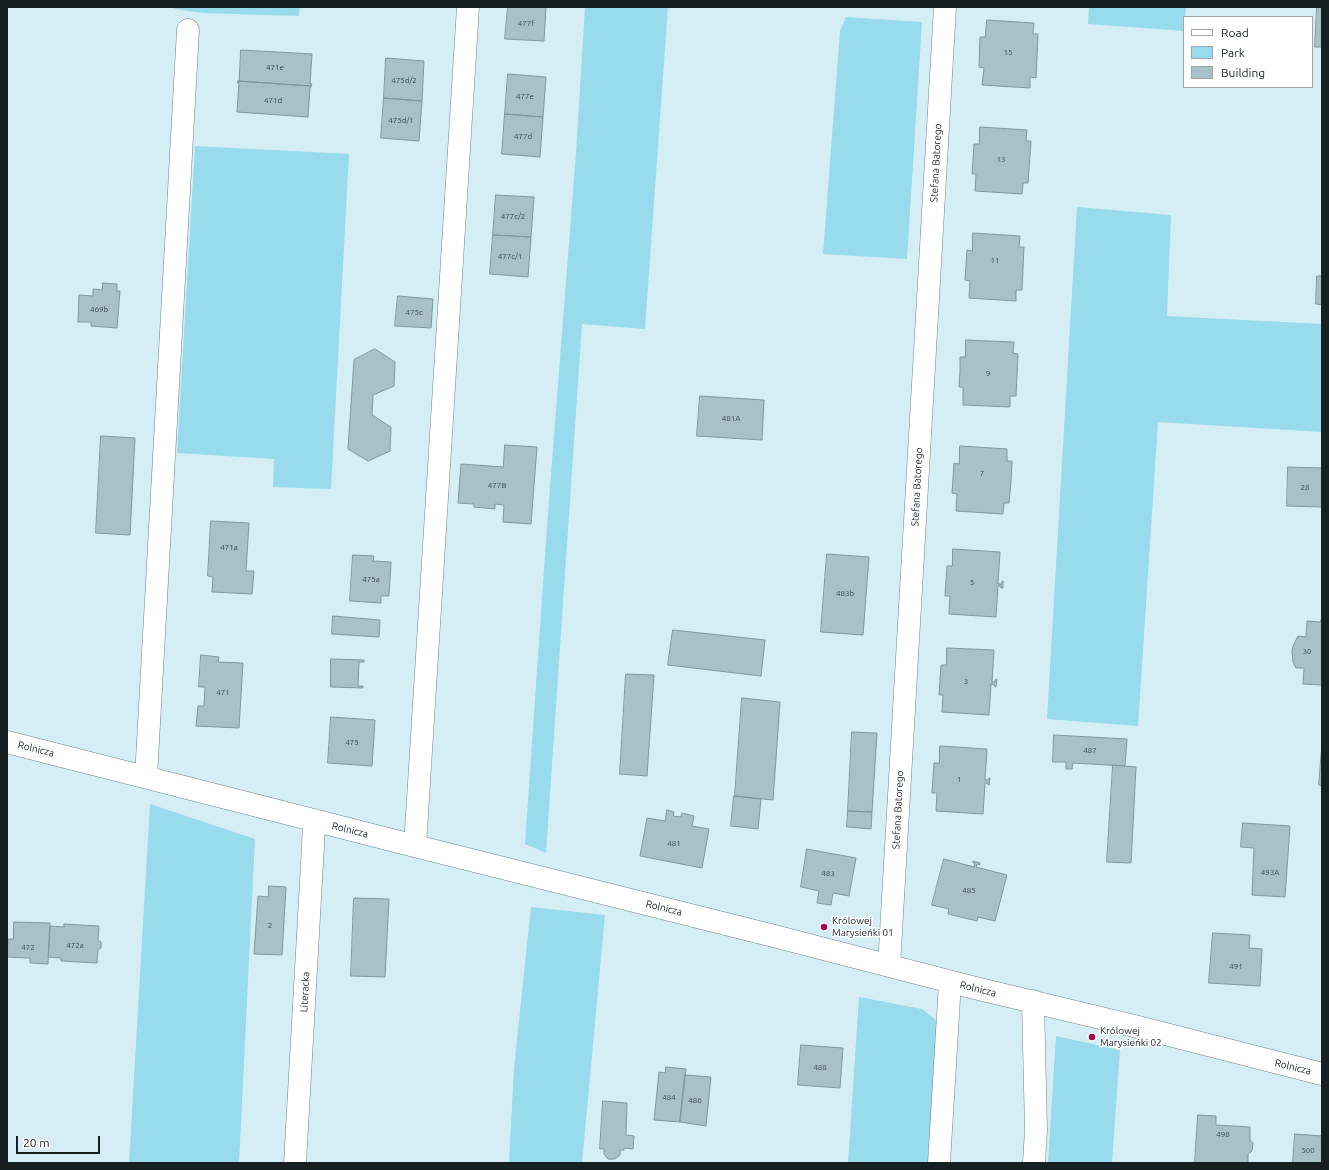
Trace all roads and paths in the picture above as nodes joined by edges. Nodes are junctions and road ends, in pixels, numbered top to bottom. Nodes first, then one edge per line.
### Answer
1 (468, 7) edge
2 (945, 7) edge
3 (188, 30) dead end
4 (7, 742) edge
5 (146, 777) junction
6 (314, 820) junction
7 (415, 846) junction
8 (889, 966) junction
9 (950, 982) junction
10 (1032, 1001) junction
11 (1322, 1074) edge
12 (295, 1163) edge
13 (939, 1163) edge
14 (1034, 1163) edge

1 - 7 street
2 - 8 street, Stefana Batorego
3 - 5 street
4 - 5 street, Rolnicza
5 - 6 street, Rolnicza
6 - 7 street, Rolnicza
6 - 12 street, Literacka
7 - 8 street, Rolnicza
8 - 9 street, Rolnicza
9 - 10 street, Rolnicza
9 - 13 street
10 - 11 street, Rolnicza
10 - 14 street

